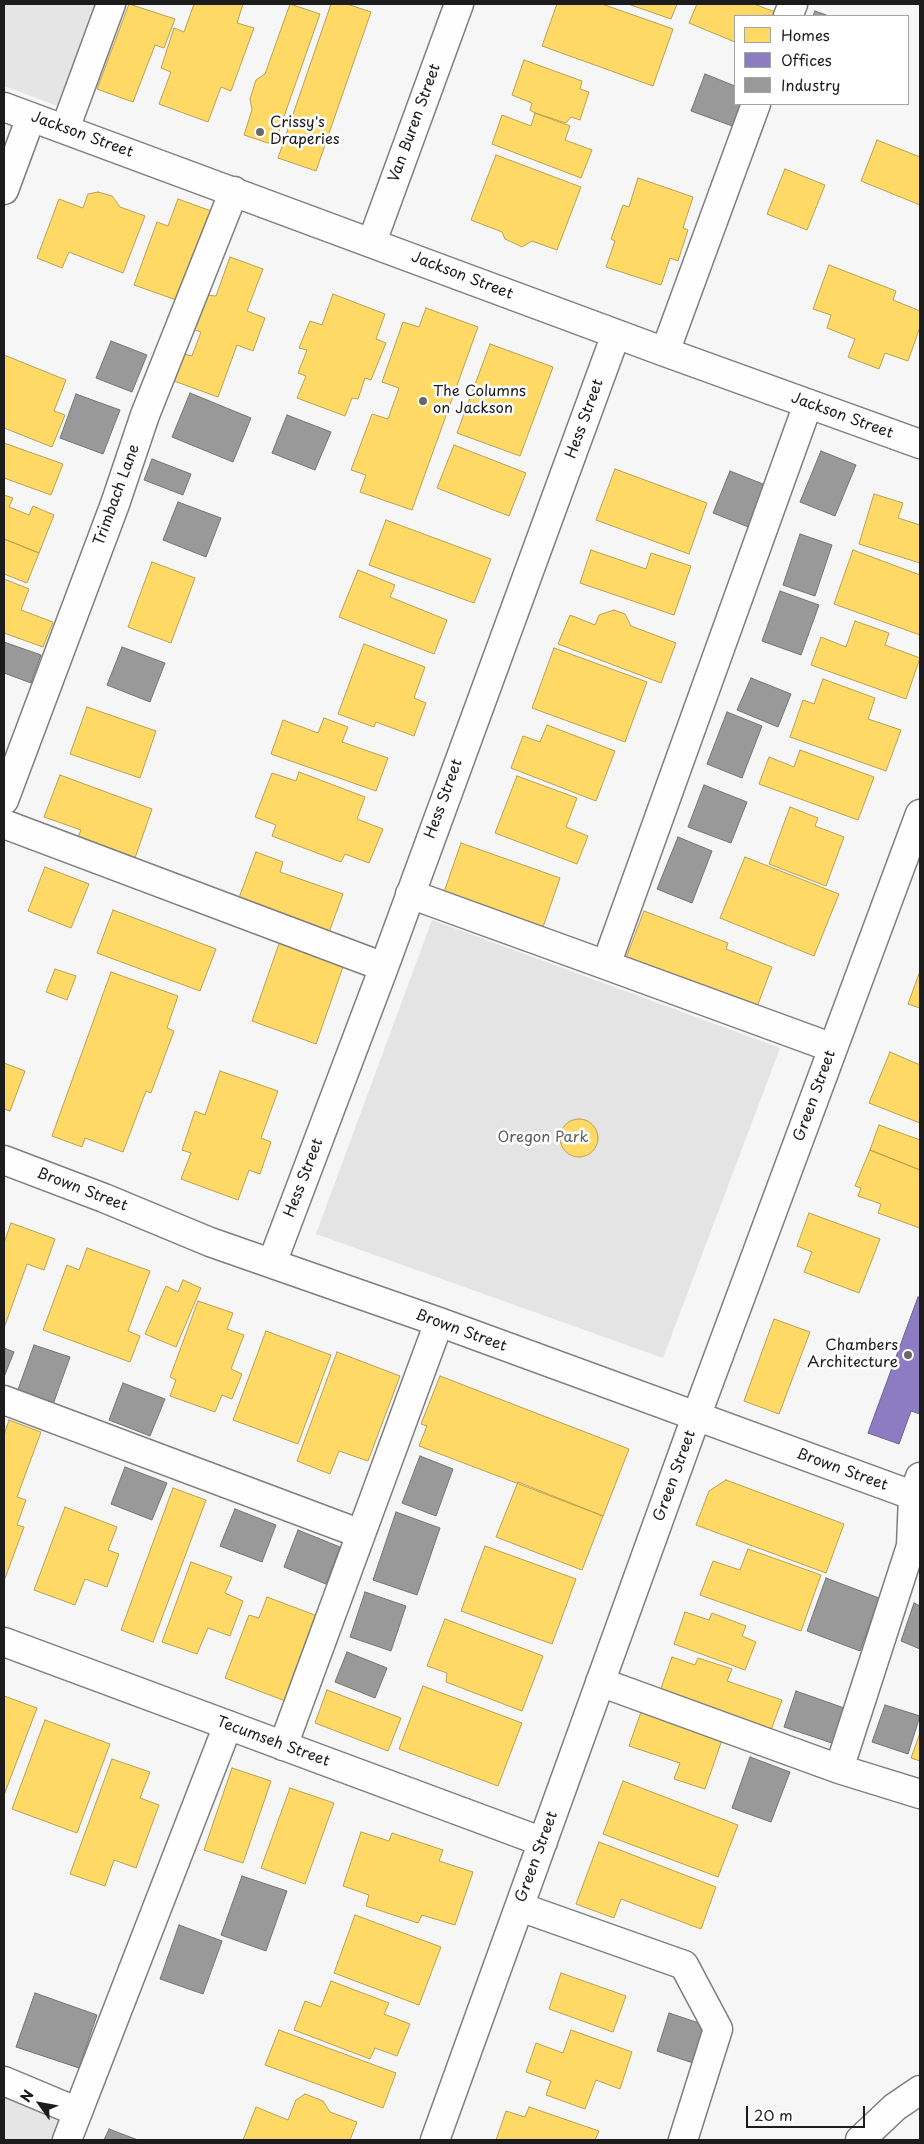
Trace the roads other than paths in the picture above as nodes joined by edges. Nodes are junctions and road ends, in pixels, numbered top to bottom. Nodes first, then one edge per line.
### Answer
1 (111, 4) edge
2 (459, 4) edge
3 (756, 105) edge
4 (4, 107) edge
5 (31, 117) junction
6 (65, 129) junction
7 (4, 190) edge
8 (234, 191) junction
9 (372, 242) junction
10 (616, 334) junction
11 (665, 352) junction
12 (808, 404) junction
13 (920, 444) edge
14 (4, 800) edge
15 (920, 814) edge
16 (4, 824) edge
17 (410, 894) junction
18 (606, 965) junction
19 (384, 967) junction
20 (832, 1048) junction
21 (4, 1160) edge
22 (272, 1262) junction
23 (439, 1322) junction
24 (4, 1400) edge
25 (696, 1418) junction
26 (918, 1490) edge
27 (361, 1534) junction
28 (4, 1642) edge
29 (600, 1682) junction
30 (228, 1725) junction
31 (283, 1746) junction
32 (839, 1769) junction
33 (920, 1794) edge
34 (543, 1842) junction
35 (520, 1907) junction
36 (4, 2081) edge
37 (920, 2090) edge
38 (78, 2112) junction
39 (67, 2140) edge
40 (435, 2140) edge
41 (683, 2140) edge
42 (860, 2140) edge

1 - 6 main road
2 - 9 main road, Van Buren Street
3 - 11 main road
4 - 5 main road, Jackson Street
5 - 6 main road, Jackson Street
5 - 7 main road
6 - 8 main road, Jackson Street
8 - 9 main road, Jackson Street
8 - 14 main road, Trimbach Lane
9 - 10 main road, Jackson Street
10 - 11 main road, Jackson Street
10 - 17 main road, Hess Street
11 - 12 main road, Jackson Street
12 - 13 main road, Jackson Street
12 - 18 main road
15 - 20 main road, Green Street
16 - 19 main road
17 - 18 main road
17 - 19 main road, Hess Street
18 - 20 main road
19 - 22 main road, Hess Street
20 - 25 main road, Green Street
21 - 22 main road, Brown Street
22 - 23 main road, Brown Street
23 - 25 main road, Brown Street
23 - 27 main road
24 - 27 main road
25 - 26 main road, Brown Street
25 - 29 main road, Green Street
26 - 32 main road
27 - 31 main road
28 - 30 main road, Tecumseh Street
29 - 32 main road
29 - 34 main road, Green Street
30 - 31 main road, Tecumseh Street
30 - 38 main road
31 - 34 main road, Tecumseh Street
32 - 33 main road
34 - 35 main road, Green Street
35 - 40 main road, Green Street
35 - 41 main road
36 - 38 main road
37 - 42 main road
38 - 39 main road

